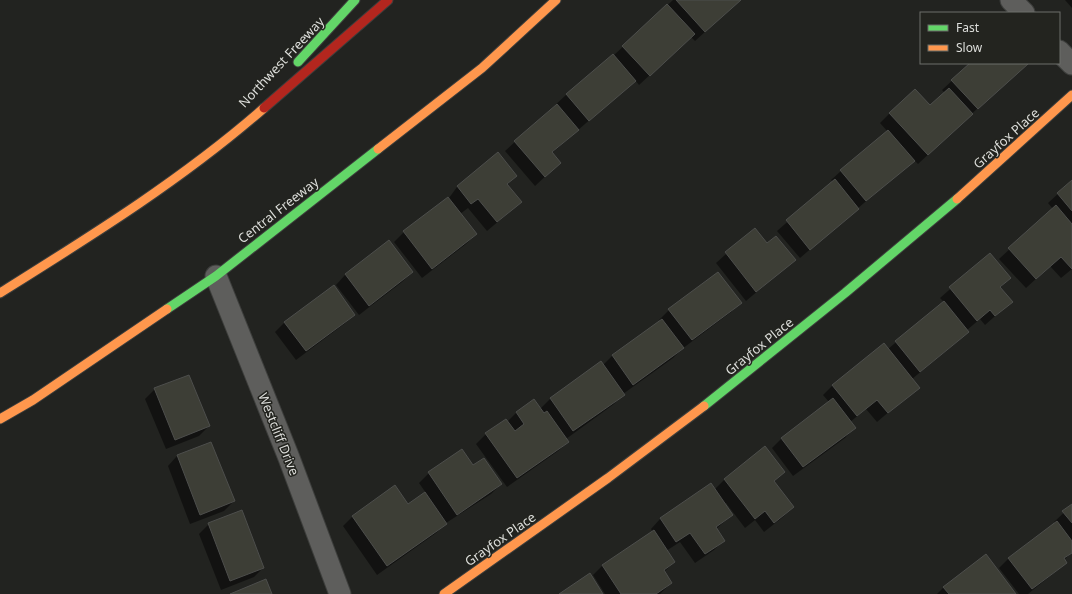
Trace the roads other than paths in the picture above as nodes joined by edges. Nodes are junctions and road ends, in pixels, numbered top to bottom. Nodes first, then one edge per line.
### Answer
1 (355, 0) edge
2 (388, 0) edge
3 (556, 0) edge
4 (1011, 0) edge
5 (1023, 12) edge
6 (1060, 52) edge
7 (1072, 64) edge
8 (290, 71) dead end
9 (280, 82) dead end
10 (1072, 95) edge
11 (226, 141) junction
12 (216, 276) junction
13 (0, 293) edge
14 (0, 419) edge
15 (340, 594) edge
16 (444, 594) edge

1 - 8 main road, Northwest Freeway
2 - 11 main road
3 - 12 main road, Central Freeway
4 - 5 street
6 - 7 street
9 - 11 main road, Northwest Freeway
10 - 16 main road, Grayfox Place
11 - 13 main road
12 - 14 main road, Central Freeway
12 - 15 street, Westcliff Drive

